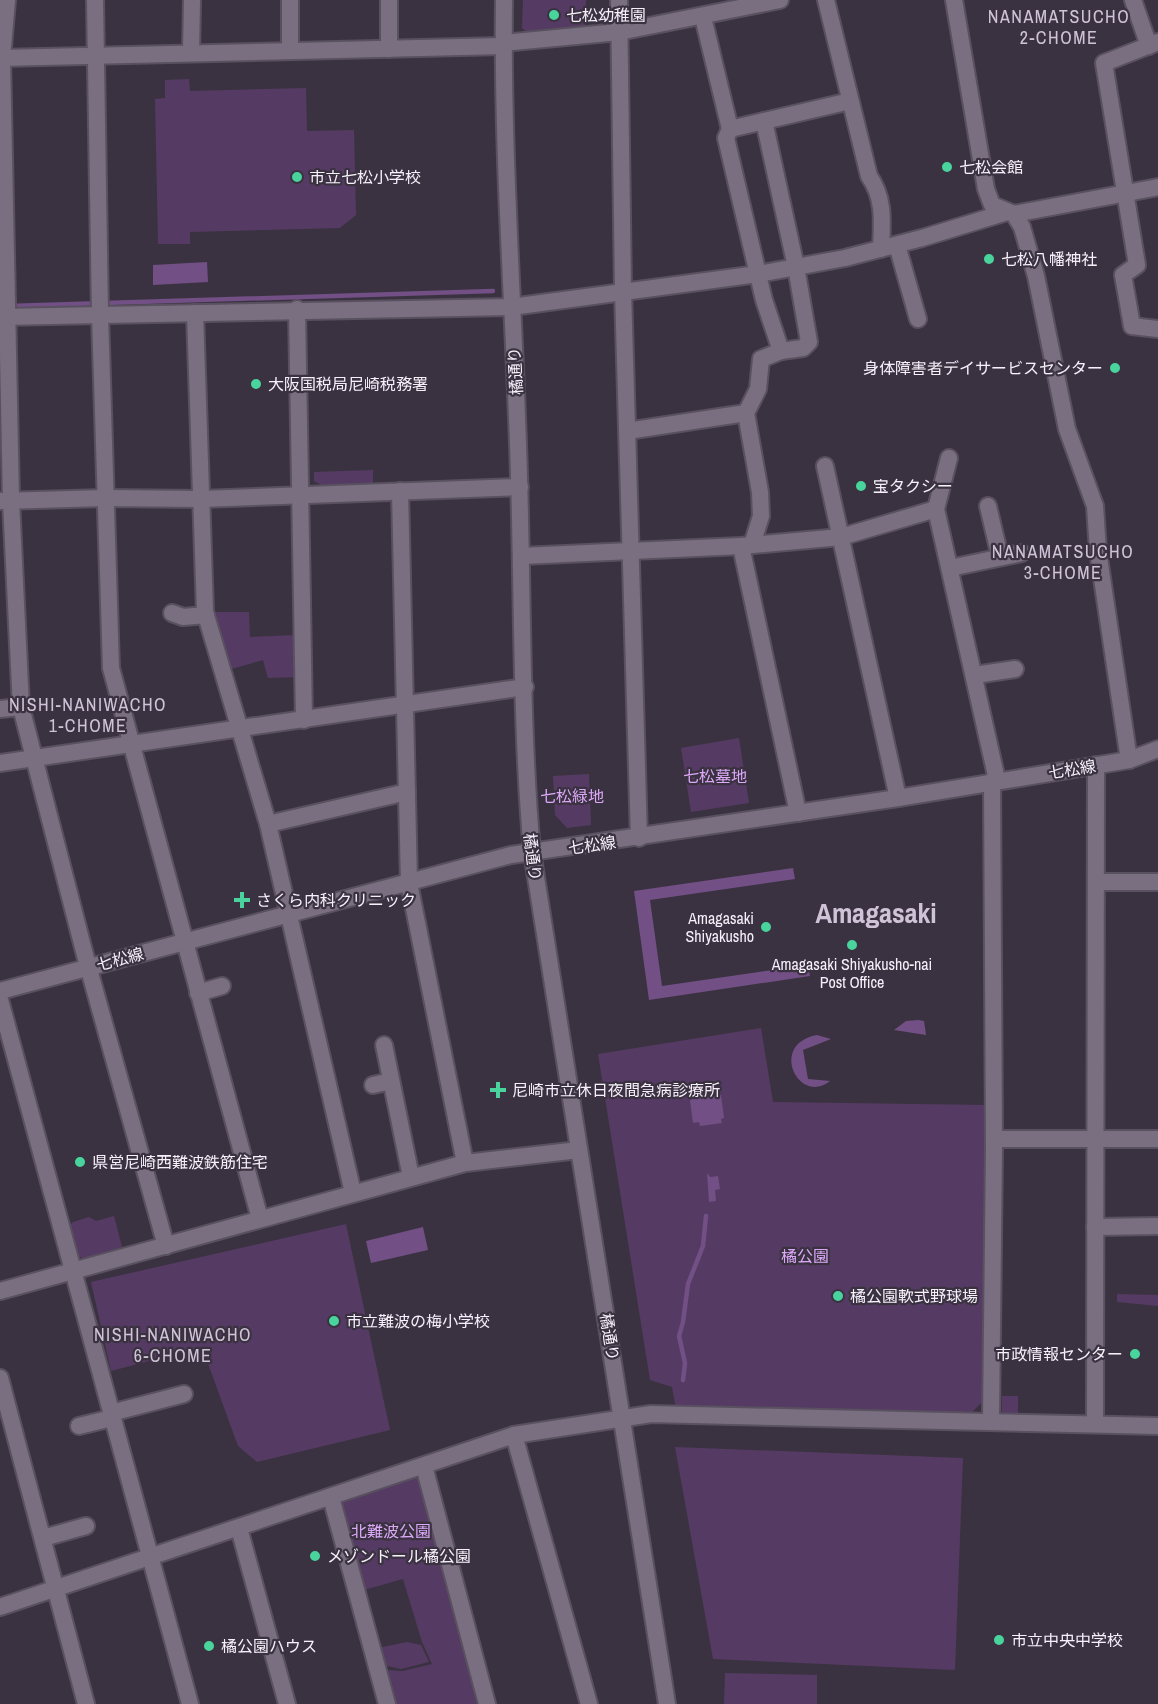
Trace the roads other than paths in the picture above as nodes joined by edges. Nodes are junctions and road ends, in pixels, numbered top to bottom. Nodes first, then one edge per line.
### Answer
1 (8, 0) edge
2 (95, 0) edge
3 (192, 0) edge
4 (290, 0) edge
5 (389, 0) edge
6 (504, 0) edge
7 (619, 0) edge
8 (776, 0) edge
9 (825, 0) edge
10 (954, 0) edge
11 (1133, 0) edge
12 (704, 17) junction
13 (619, 32) junction
14 (1154, 44) edge
15 (503, 45) junction
16 (389, 49) junction
17 (290, 51) junction
18 (191, 53) junction
19 (95, 56) junction
20 (1, 58) edge
21 (850, 101) junction
22 (764, 121) junction
23 (730, 129) junction
24 (1158, 188) edge
25 (1126, 192) junction
26 (1010, 213) junction
27 (889, 247) junction
28 (796, 267) junction
29 (758, 274) junction
30 (623, 291) junction
31 (511, 307) junction
32 (297, 309) junction
33 (195, 313) junction
34 (100, 315) junction
35 (4, 317) edge
36 (918, 319) dead end
37 (1158, 329) edge
38 (781, 351) junction
39 (746, 413) junction
40 (627, 431) junction
41 (949, 458) dead end
42 (825, 466) dead end
43 (520, 487) junction
44 (400, 491) junction
45 (299, 496) junction
46 (105, 498) junction
47 (201, 499) junction
48 (6, 501) edge
49 (988, 506) dead end
50 (936, 509) junction
51 (841, 537) junction
52 (746, 545) junction
53 (631, 552) junction
54 (1022, 553) dead end
55 (521, 556) junction
56 (1000, 557) junction
57 (950, 568) junction
58 (172, 613) dead end
59 (206, 615) junction
60 (1015, 669) dead end
61 (975, 675) junction
62 (525, 687) junction
63 (21, 706) junction
64 (406, 706) junction
65 (0, 710) edge
66 (304, 720) junction
67 (240, 729) junction
68 (134, 749) junction
69 (1158, 749) edge
70 (34, 758) junction
71 (1129, 760) junction
72 (0, 763) edge
73 (1096, 765) junction
74 (994, 781) junction
75 (407, 792) junction
76 (898, 798) junction
77 (798, 813) junction
78 (268, 824) junction
79 (639, 838) junction
80 (532, 852) junction
81 (1097, 882) junction
82 (1158, 882) edge
83 (408, 883) junction
84 (288, 916) junction
85 (184, 942) junction
86 (89, 968) junction
87 (222, 986) dead end
88 (0, 991) edge
89 (198, 993) junction
90 (0, 1000) edge
91 (384, 1045) dead end
92 (391, 1081) junction
93 (373, 1085) dead end
94 (994, 1138) junction
95 (1096, 1139) junction
96 (1158, 1139) edge
97 (579, 1150) junction
98 (465, 1163) junction
99 (411, 1178) junction
100 (353, 1193) junction
101 (260, 1219) junction
102 (1158, 1226) edge
103 (1095, 1227) junction
104 (166, 1246) junction
105 (73, 1272) junction
106 (0, 1292) edge
107 (0, 1378) edge
108 (184, 1394) dead end
109 (112, 1415) junction
110 (623, 1418) junction
111 (990, 1421) junction
112 (1095, 1424) junction
113 (80, 1426) dead end
114 (1158, 1426) edge
115 (514, 1435) junction
116 (424, 1466) junction
117 (331, 1497) junction
118 (86, 1526) dead end
119 (239, 1528) junction
120 (43, 1538) junction
121 (150, 1558) junction
122 (56, 1588) junction
123 (0, 1607) edge
124 (86, 1704) edge
125 (190, 1704) edge
126 (287, 1704) edge
127 (387, 1704) edge
128 (487, 1704) edge
129 (589, 1704) edge
130 (667, 1704) edge

1 - 20 street
2 - 19 street
3 - 18 street
4 - 17 street
5 - 16 street
6 - 15 street, 橘通り
7 - 13 street
8 - 12 street
9 - 21 street
10 - 26 street
11 - 14 street
12 - 13 street
12 - 23 street
13 - 15 street
13 - 30 street
14 - 25 street
15 - 16 street
15 - 31 street, 橘通り
16 - 17 street
17 - 18 street
18 - 19 street
19 - 20 street
19 - 34 street
20 - 35 street
21 - 22 street
21 - 27 street
22 - 23 street
22 - 28 street
23 - 29 street
24 - 25 street
25 - 26 street
25 - 37 street
26 - 27 street
26 - 71 street
27 - 28 street
27 - 36 street
28 - 29 street
28 - 38 street
29 - 30 street
29 - 38 street
30 - 31 street
30 - 40 street
31 - 32 street
31 - 43 street, 橘通り
32 - 33 street
32 - 45 street
33 - 34 street
33 - 47 street
34 - 35 street
34 - 46 street
35 - 48 street
38 - 39 street
39 - 40 street
39 - 52 street
40 - 53 street
41 - 50 street
42 - 51 street
43 - 44 street
43 - 55 street, 橘通り
44 - 45 street
44 - 64 street
45 - 47 street
45 - 66 street
46 - 47 street
46 - 48 street
46 - 68 street
47 - 59 street
48 - 63 street
49 - 56 street
50 - 51 street
50 - 57 street
51 - 52 street
51 - 76 street
52 - 53 street
52 - 77 street
53 - 55 street
53 - 79 street
54 - 56 street
55 - 62 street, 橘通り
56 - 57 street
57 - 61 street
58 - 59 street
59 - 67 street
60 - 61 street
61 - 74 street
62 - 64 street
62 - 80 street, 橘通り
63 - 65 street
63 - 70 street
64 - 66 street
64 - 75 street
66 - 67 street
67 - 68 street
67 - 78 street
68 - 70 street
68 - 85 street
69 - 71 street, 七松線
70 - 72 street
70 - 86 street
71 - 73 street, 七松線
73 - 74 street, 七松線
73 - 81 street
74 - 76 street, 七松線
74 - 94 street
75 - 78 street
75 - 83 street
76 - 77 street, 七松線
77 - 79 street, 七松線
78 - 84 street
79 - 80 street, 七松線
80 - 83 street, 七松線
80 - 97 street, 橘通り
81 - 82 street
81 - 95 street
83 - 84 street, 七松線
83 - 98 street
84 - 85 street, 七松線
84 - 100 street
85 - 86 street, 七松線
85 - 89 street
86 - 88 street, 七松線
86 - 104 street
87 - 89 street
89 - 101 street
90 - 105 street
91 - 92 street
92 - 93 street
92 - 99 street
94 - 95 street
94 - 111 street
95 - 96 street
95 - 103 street
97 - 98 street
97 - 110 street, 橘通り
98 - 99 street
99 - 100 street
100 - 101 street
101 - 104 street
102 - 103 street
103 - 112 street
104 - 105 street
105 - 106 street
105 - 109 street
107 - 120 street
108 - 109 street
109 - 113 street
109 - 121 street
110 - 111 street
110 - 115 street
110 - 130 street, 橘通り
111 - 112 street
112 - 114 street
115 - 116 street
115 - 129 street
116 - 117 street
116 - 128 street
117 - 119 street
117 - 127 street
118 - 120 street
119 - 121 street
119 - 126 street
120 - 122 street
121 - 122 street
121 - 125 street
122 - 123 street
122 - 124 street

